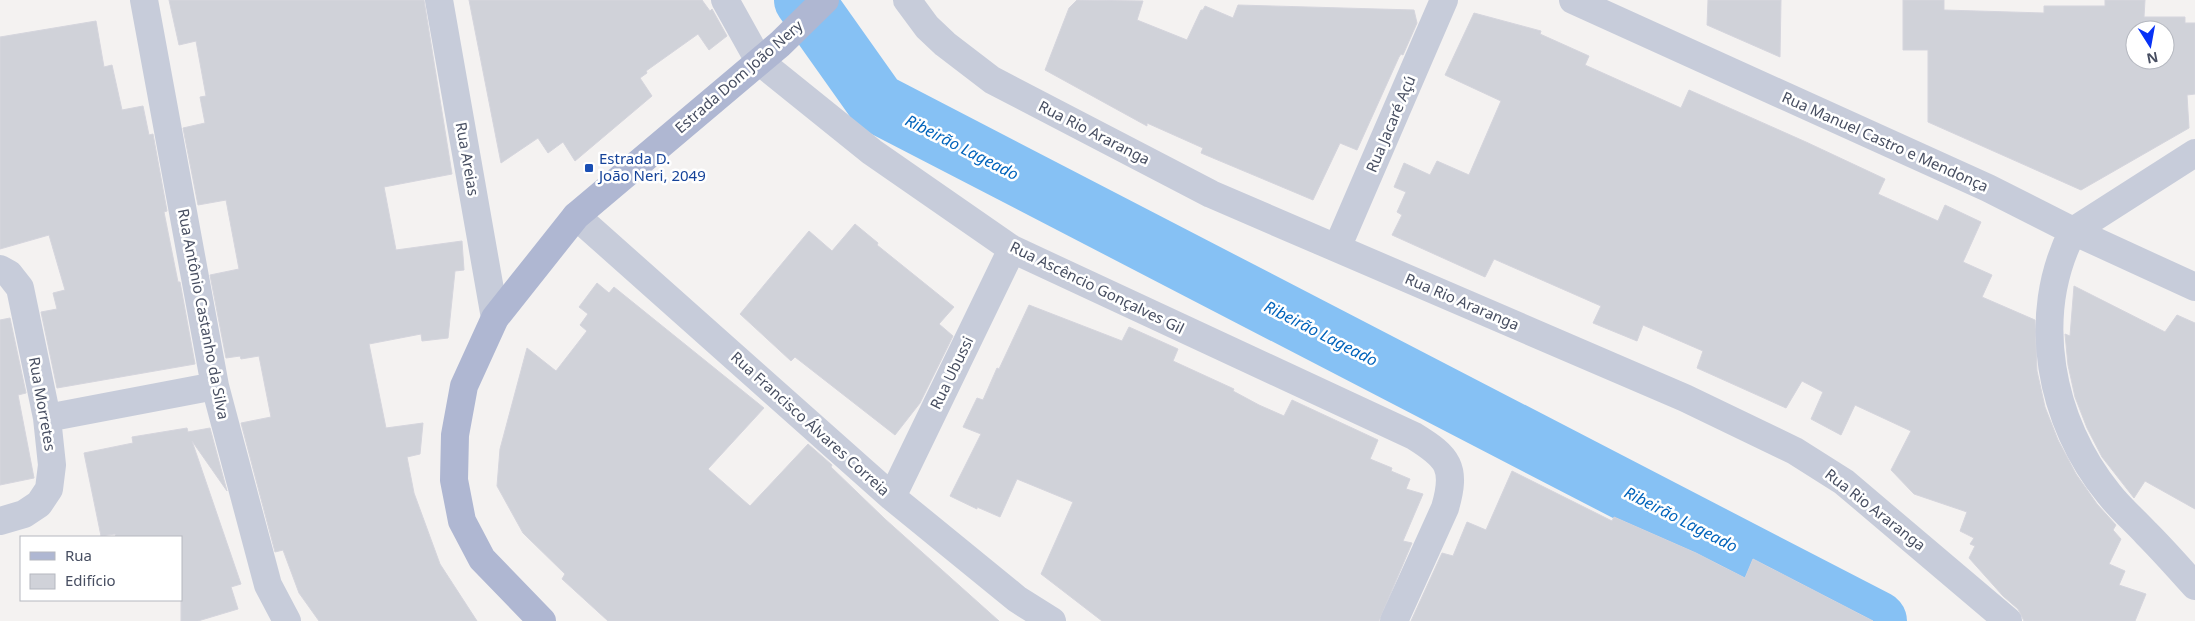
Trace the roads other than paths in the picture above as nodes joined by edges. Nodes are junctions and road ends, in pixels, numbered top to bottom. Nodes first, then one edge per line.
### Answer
1 (144, 0) edge
2 (439, 0) edge
3 (725, 0) edge
4 (825, 0) edge
5 (907, 0) edge
6 (1444, 0) edge
7 (1573, 0) edge
8 (759, 61) junction
9 (2195, 153) edge
10 (576, 216) junction
11 (2074, 231) junction
12 (1337, 248) junction
13 (1012, 249) junction
14 (0, 269) edge
15 (2195, 287) edge
16 (495, 318) junction
17 (215, 386) junction
18 (47, 418) junction
19 (892, 497) junction
20 (0, 521) edge
21 (2195, 586) edge
22 (287, 621) edge
23 (542, 621) edge
24 (1052, 621) edge
25 (1394, 621) edge
26 (2008, 621) edge

1 - 17 street, Rua Antônio Castanho da Silva
2 - 16 street, Rua Areias
3 - 8 street
4 - 8 main road, Estrada Dom João Nery
5 - 12 street, Rua Rio Araranga
6 - 12 street, Rua Jacaré Açú
7 - 11 street, Rua Manuel Castro e Mendonça
8 - 10 main road, Estrada Dom João Nery
8 - 13 street, Rua Ascêncio Gonçalves Gil
9 - 11 street
10 - 16 main road, Estrada Dom João Nery
10 - 19 street, Rua Francisco Álvares Correia
11 - 15 street, Rua Manuel Castro e Mendonça
11 - 21 street
12 - 26 street, Rua Rio Araranga
13 - 19 street, Rua Ubussi
13 - 25 street, Rua Ascêncio Gonçalves Gil
14 - 18 street, Rua Morretes
16 - 23 main road, Estrada Dom João Nery
17 - 18 street
17 - 22 street, Rua Antônio Castanho da Silva
18 - 20 street, Rua Morretes
19 - 24 street, Rua Francisco Álvares Correia

